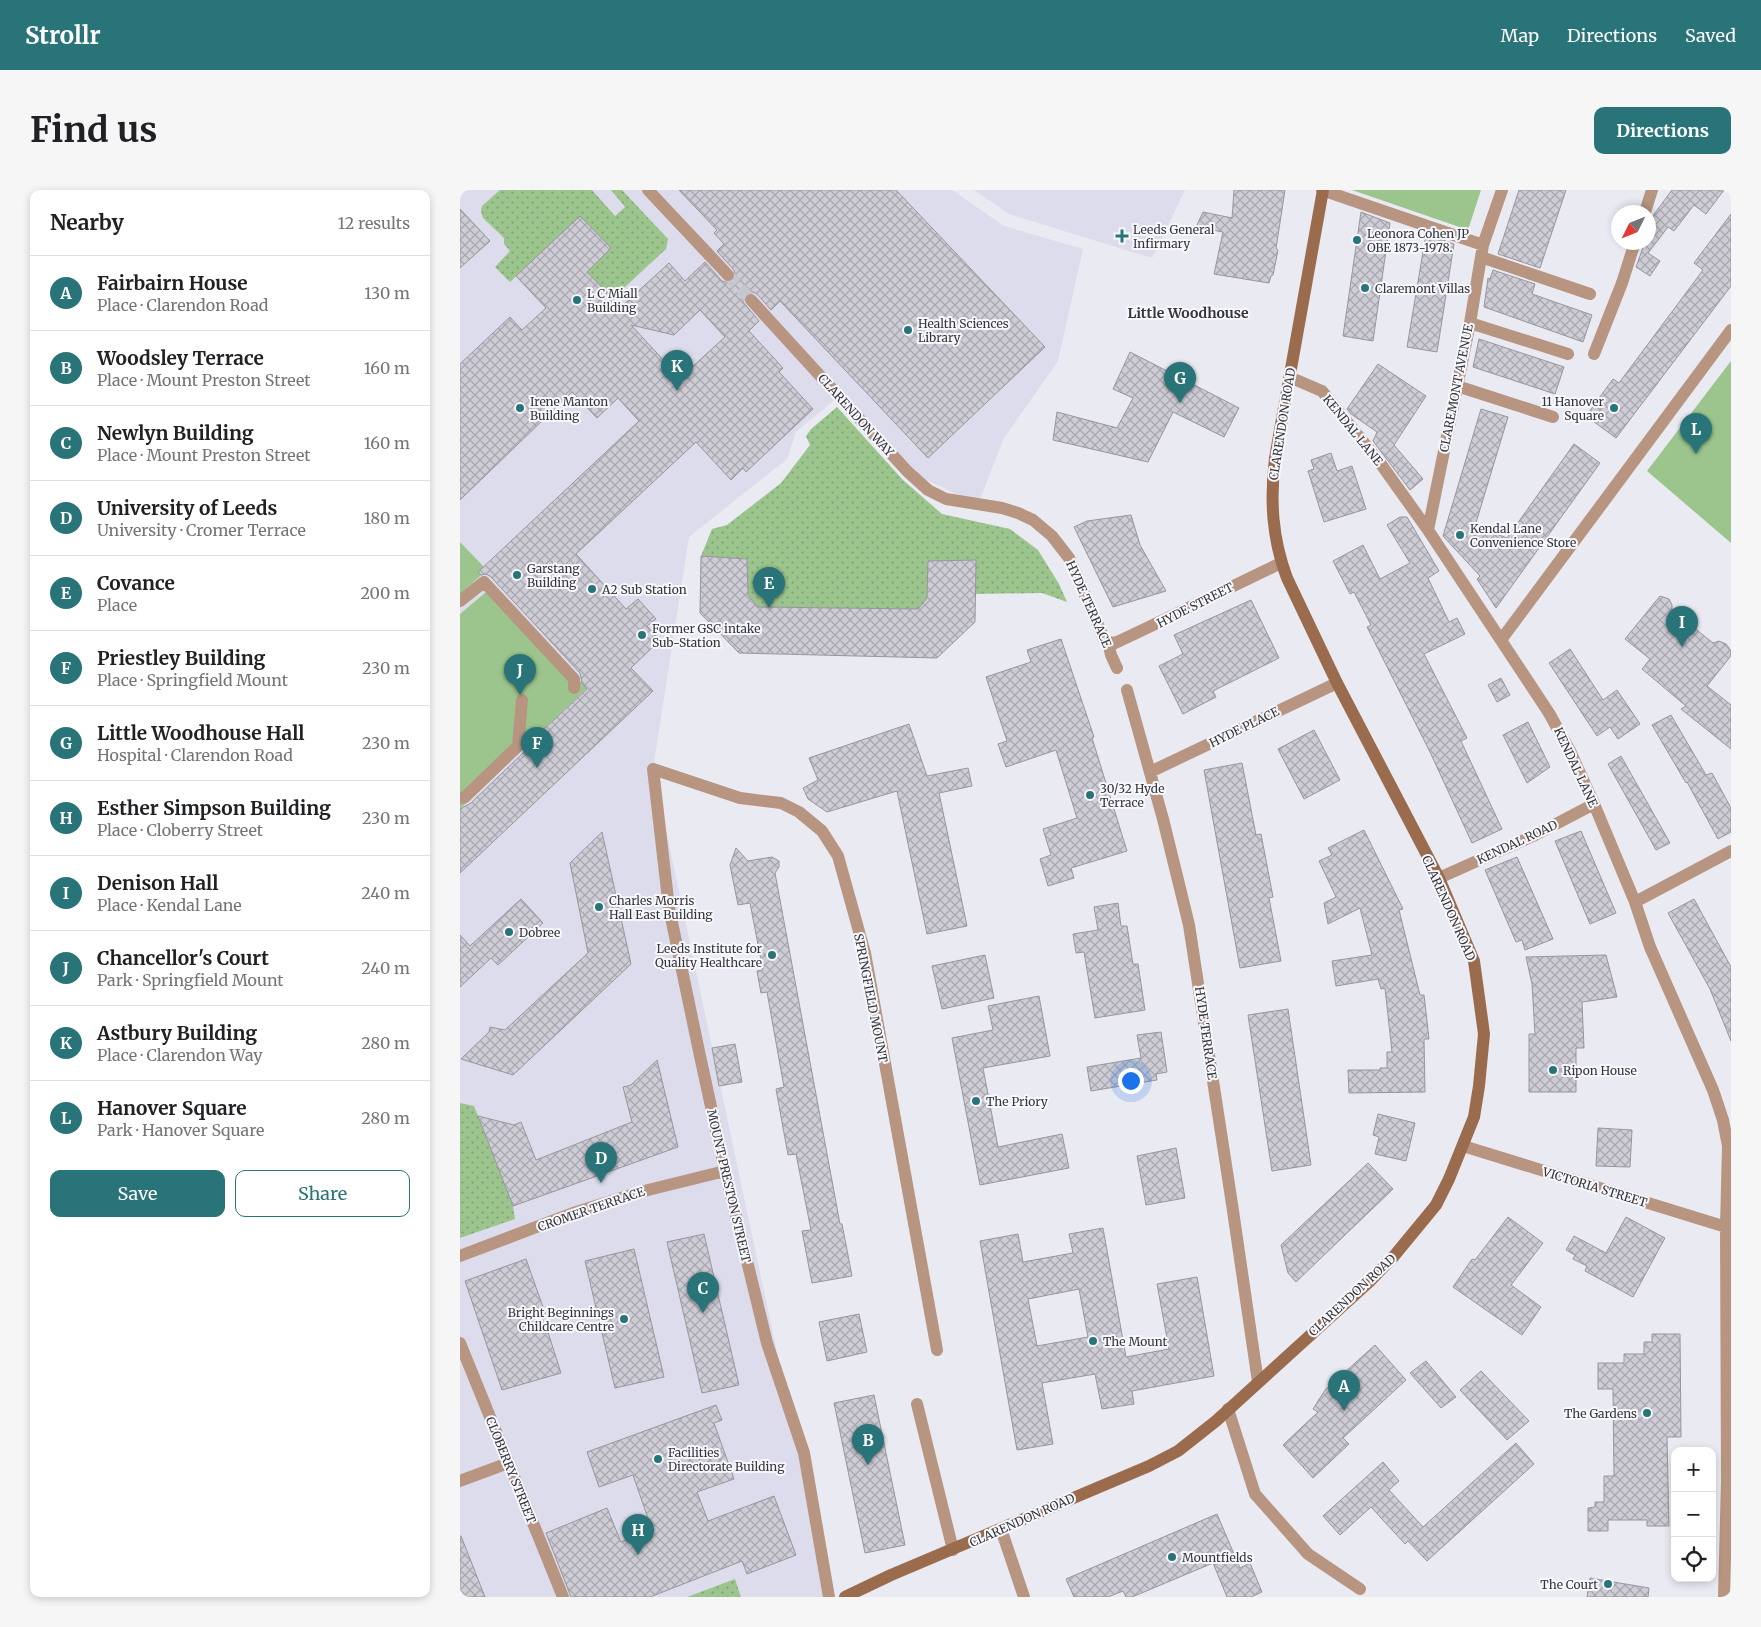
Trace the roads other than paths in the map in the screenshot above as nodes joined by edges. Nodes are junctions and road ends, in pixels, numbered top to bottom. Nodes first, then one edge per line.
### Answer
1 (648, 190) edge
2 (1322, 190) edge
3 (1502, 190) edge
4 (1652, 190) edge
5 (1647, 205) edge
6 (1632, 250) edge
7 (1482, 251) junction
8 (728, 274) tunnel mouth
9 (1590, 294) dead end
10 (751, 300) tunnel mouth
11 (1470, 323) junction
12 (1731, 330) edge
13 (1568, 354) dead end
14 (1594, 354) dead end
15 (1289, 377) junction
16 (1456, 386) junction
17 (1553, 417) dead end
18 (978, 504) joint
19 (1428, 530) junction
20 (1281, 563) junction
21 (460, 601) edge
22 (1501, 640) junction
23 (1108, 642) junction
24 (1117, 668) dead end
25 (1337, 683) junction
26 (574, 688) dead end
27 (1127, 690) dead end
28 (522, 700) dead end
29 (654, 769) joint
30 (1150, 772) junction
31 (460, 798) edge
32 (1594, 804) junction
33 (1731, 850) edge
34 (1438, 878) junction
35 (1635, 902) junction
36 (1463, 1146) junction
37 (725, 1171) junction
38 (1729, 1227) edge
39 (460, 1256) edge
40 (460, 1343) edge
41 (937, 1350) dead end
42 (1729, 1357) edge
43 (464, 1364) edge
44 (1258, 1382) junction
45 (917, 1404) dead end
46 (1228, 1409) junction
47 (508, 1463) junction
48 (460, 1480) edge
49 (1729, 1481) edge
50 (1001, 1529) junction
51 (953, 1550) junction
52 (1360, 1589) dead end
53 (563, 1597) edge
54 (829, 1597) edge
55 (846, 1597) edge
56 (1024, 1597) edge
57 (1724, 1597) edge

1 - 8 street
2 - 7 street
2 - 15 street, CLARENDON ROAD
3 - 7 street, CLAREMONT AVENUE
4 - 5 street
6 - 14 street
7 - 9 street
7 - 11 street, CLAREMONT AVENUE
10 - 18 street, CLARENDON WAY
11 - 13 street
11 - 16 street, CLAREMONT AVENUE
12 - 22 street
15 - 19 street, KENDAL LANE
15 - 20 street, CLARENDON ROAD
16 - 17 street
16 - 19 street, CLAREMONT AVENUE
18 - 23 street, HYDE TERRACE
19 - 22 street, KENDAL LANE
20 - 23 street, HYDE STREET
20 - 25 street, CLARENDON ROAD
21 - 26 street
22 - 32 street, KENDAL LANE
23 - 24 street, HYDE TERRACE
25 - 30 street, HYDE PLACE
25 - 34 street, CLARENDON ROAD
27 - 30 street, HYDE TERRACE
28 - 31 street
29 - 37 street, MOUNT PRESTON STREET
29 - 41 street, SPRINGFIELD MOUNT
30 - 44 street, HYDE TERRACE
32 - 34 street, KENDAL ROAD
32 - 35 street, KENDAL LANE
33 - 35 street
34 - 36 street, CLARENDON ROAD
35 - 38 street, KENDAL LANE
36 - 38 street, VICTORIA STREET
36 - 44 street, CLARENDON ROAD
37 - 39 street, CROMER TERRACE
37 - 54 street, MOUNT PRESTON STREET
38 - 42 street, KENDAL LANE
40 - 43 street, CLOBERRY STREET
42 - 49 street, KENDAL LANE
43 - 47 street, CLOBERRY STREET
44 - 46 street, CLARENDON ROAD
45 - 51 street
46 - 50 street, CLARENDON ROAD
46 - 52 street
47 - 48 street
47 - 53 street, CLOBERRY STREET
49 - 57 street, KENDAL LANE
50 - 51 street, CLARENDON ROAD
50 - 56 street
51 - 55 street, CLARENDON ROAD

